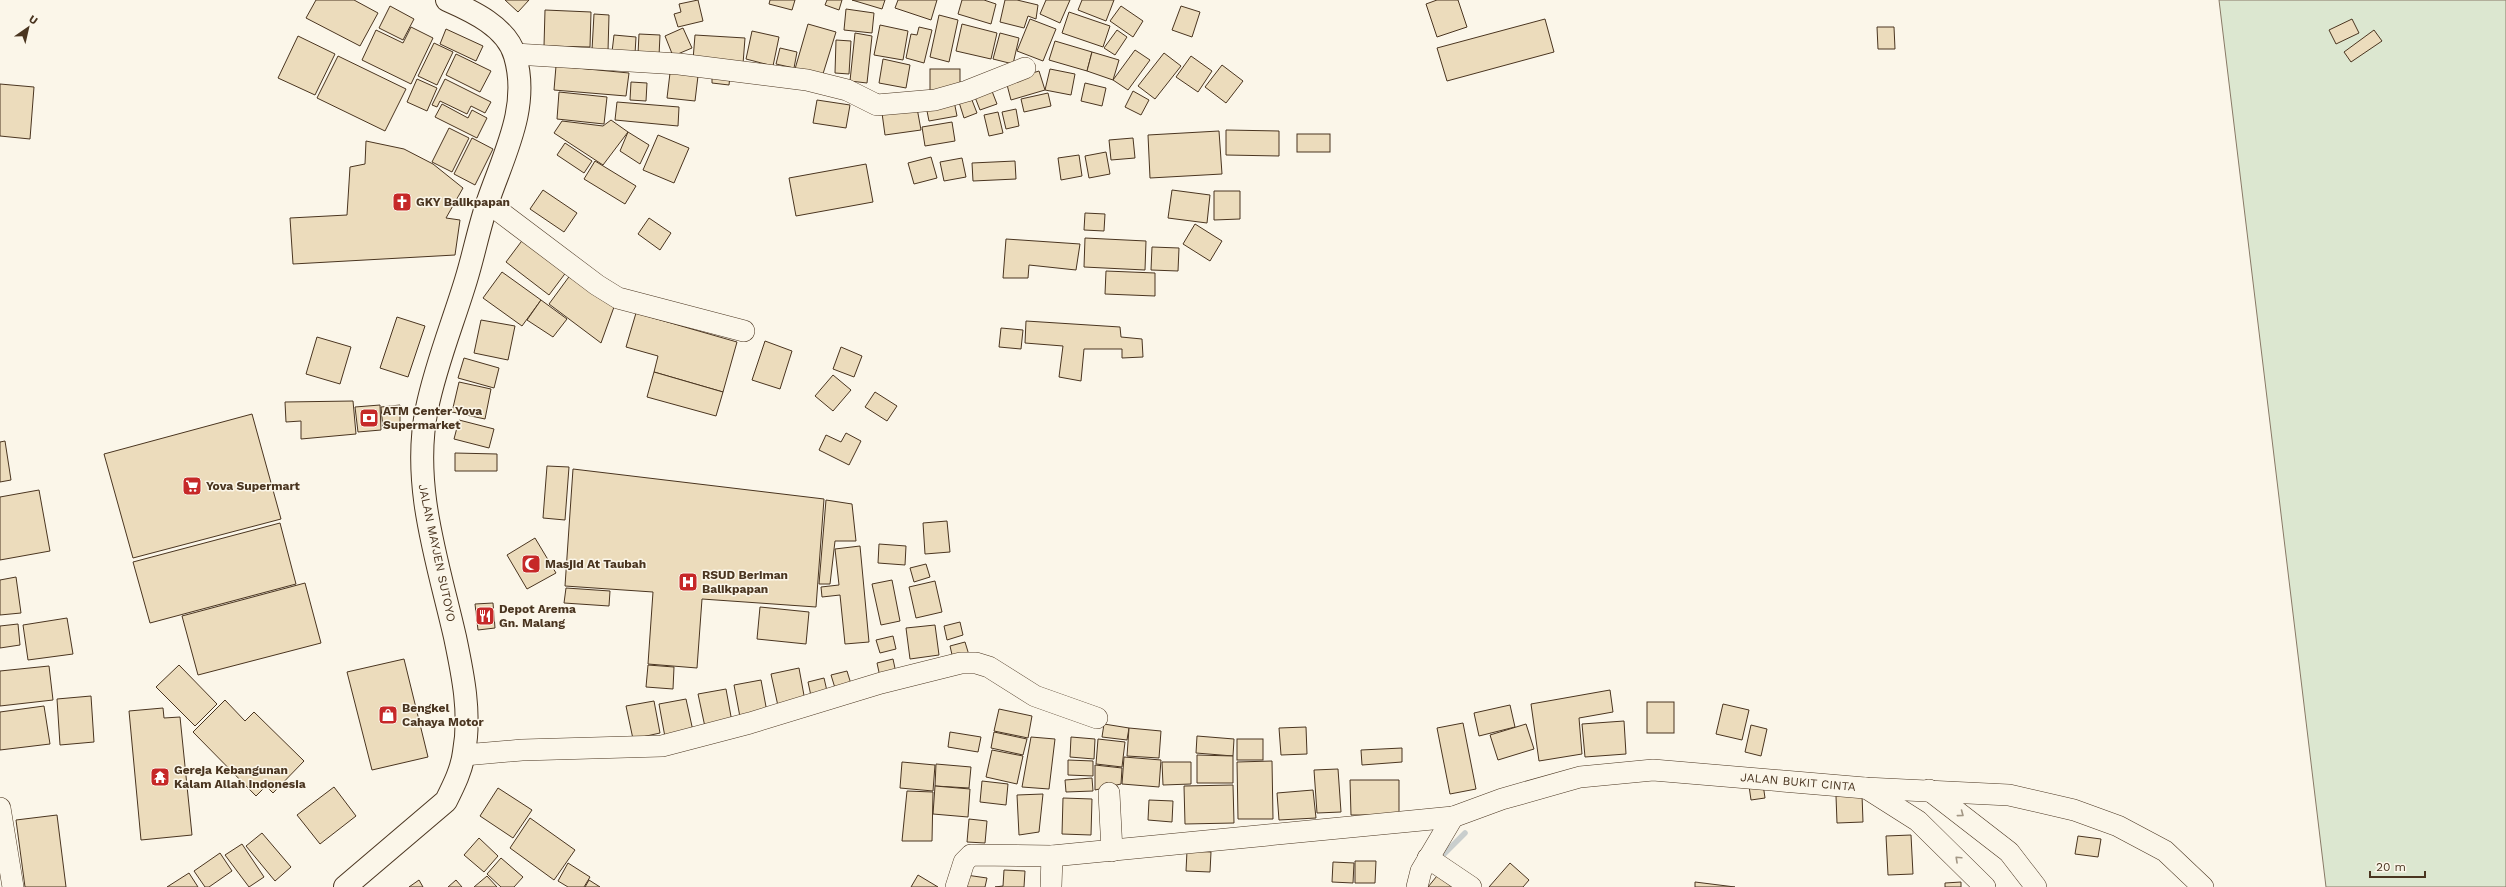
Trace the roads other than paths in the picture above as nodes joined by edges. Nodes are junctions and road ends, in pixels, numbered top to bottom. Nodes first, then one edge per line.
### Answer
1 (447, 0) edge
2 (515, 54) junction
3 (1025, 68) dead end
4 (487, 202) junction
5 (744, 331) dead end
6 (1097, 718) dead end
7 (464, 755) junction
8 (1865, 788) junction
9 (1930, 790) junction
10 (1109, 793) dead end
11 (0, 808) edge
12 (1453, 817) junction
13 (1112, 851) junction
14 (1052, 856) junction
15 (1428, 858) junction
16 (13, 887) edge
17 (344, 887) edge
18 (956, 887) edge
19 (1051, 887) edge
20 (1417, 887) edge
21 (1472, 887) edge
22 (1985, 887) edge
23 (2036, 887) edge
24 (2203, 887) edge

1 - 2 main road, JALAN MAYJEN SUTOYO
2 - 3 street
2 - 4 main road, JALAN MAYJEN SUTOYO
4 - 5 street
4 - 7 main road, JALAN MAYJEN SUTOYO
6 - 7 street
7 - 17 main road, JALAN MAYJEN SUTOYO
8 - 9 street, JALAN BUKIT CINTA
8 - 12 street, JALAN BUKIT CINTA
22 -> 8 street
9 -> 23 street
9 - 24 street, JALAN BUKIT CINTA
10 - 13 street
11 - 16 street
12 - 13 street, JALAN BUKIT CINTA
12 - 15 street
13 - 14 street, JALAN BUKIT CINTA
14 - 18 street, JALAN BUKIT CINTA
14 - 19 street
15 - 20 street
15 - 21 street

